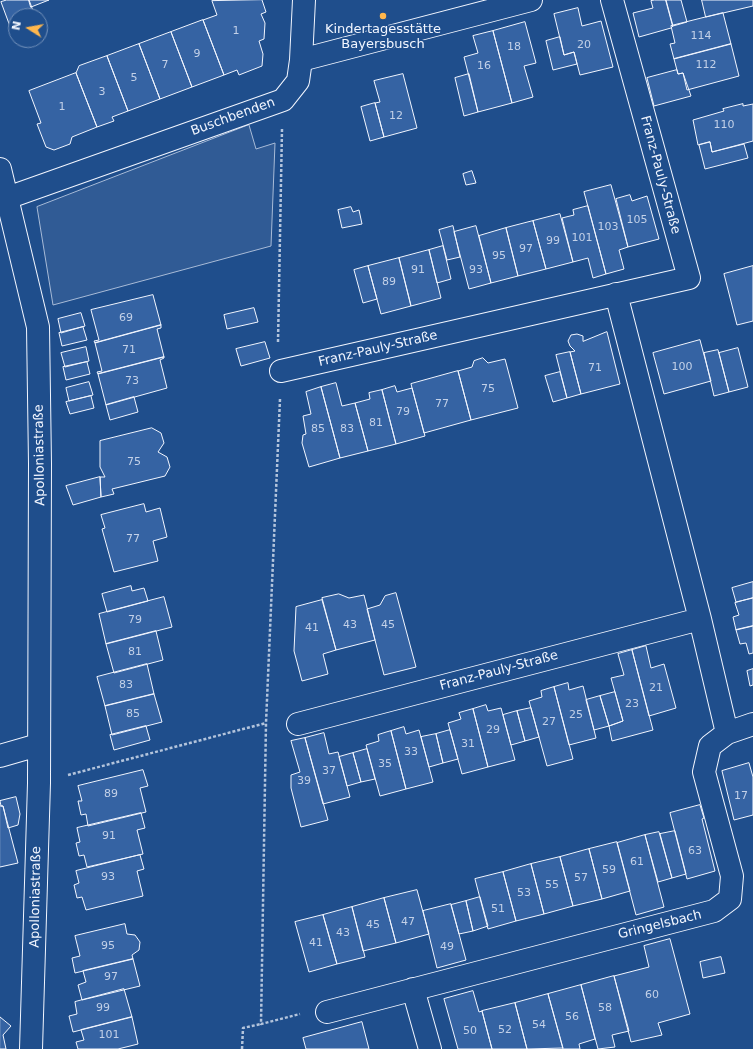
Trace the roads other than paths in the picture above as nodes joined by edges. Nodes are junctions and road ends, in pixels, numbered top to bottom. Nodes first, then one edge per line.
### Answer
1 (304, 0) edge
2 (531, 0) edge
3 (612, 0) edge
4 (301, 60) junction
5 (0, 169) edge
6 (7, 198) junction
7 (616, 294) junction
8 (281, 371) road end
9 (700, 619) junction
10 (298, 724) dead end
11 (753, 724) edge
12 (727, 733) junction
13 (38, 745) junction
14 (0, 756) edge
15 (413, 989) junction
16 (327, 1012) road end
17 (31, 1049) edge
18 (430, 1049) edge

1 - 4 street, Buschbenden
2 - 4 street
3 - 7 street, Franz-Pauly-Straße
4 - 6 street, Buschbenden
5 - 6 street, Apolloniastraße
6 - 13 street, Apolloniastraße
7 - 8 street, Franz-Pauly-Straße
7 - 9 street
9 - 10 street, Franz-Pauly-Straße
9 - 12 street
11 - 12 street
12 - 15 street, Gringelsbach
13 - 14 street
13 - 17 street, Apolloniastraße
15 - 16 street, Gringelsbach
15 - 18 street

